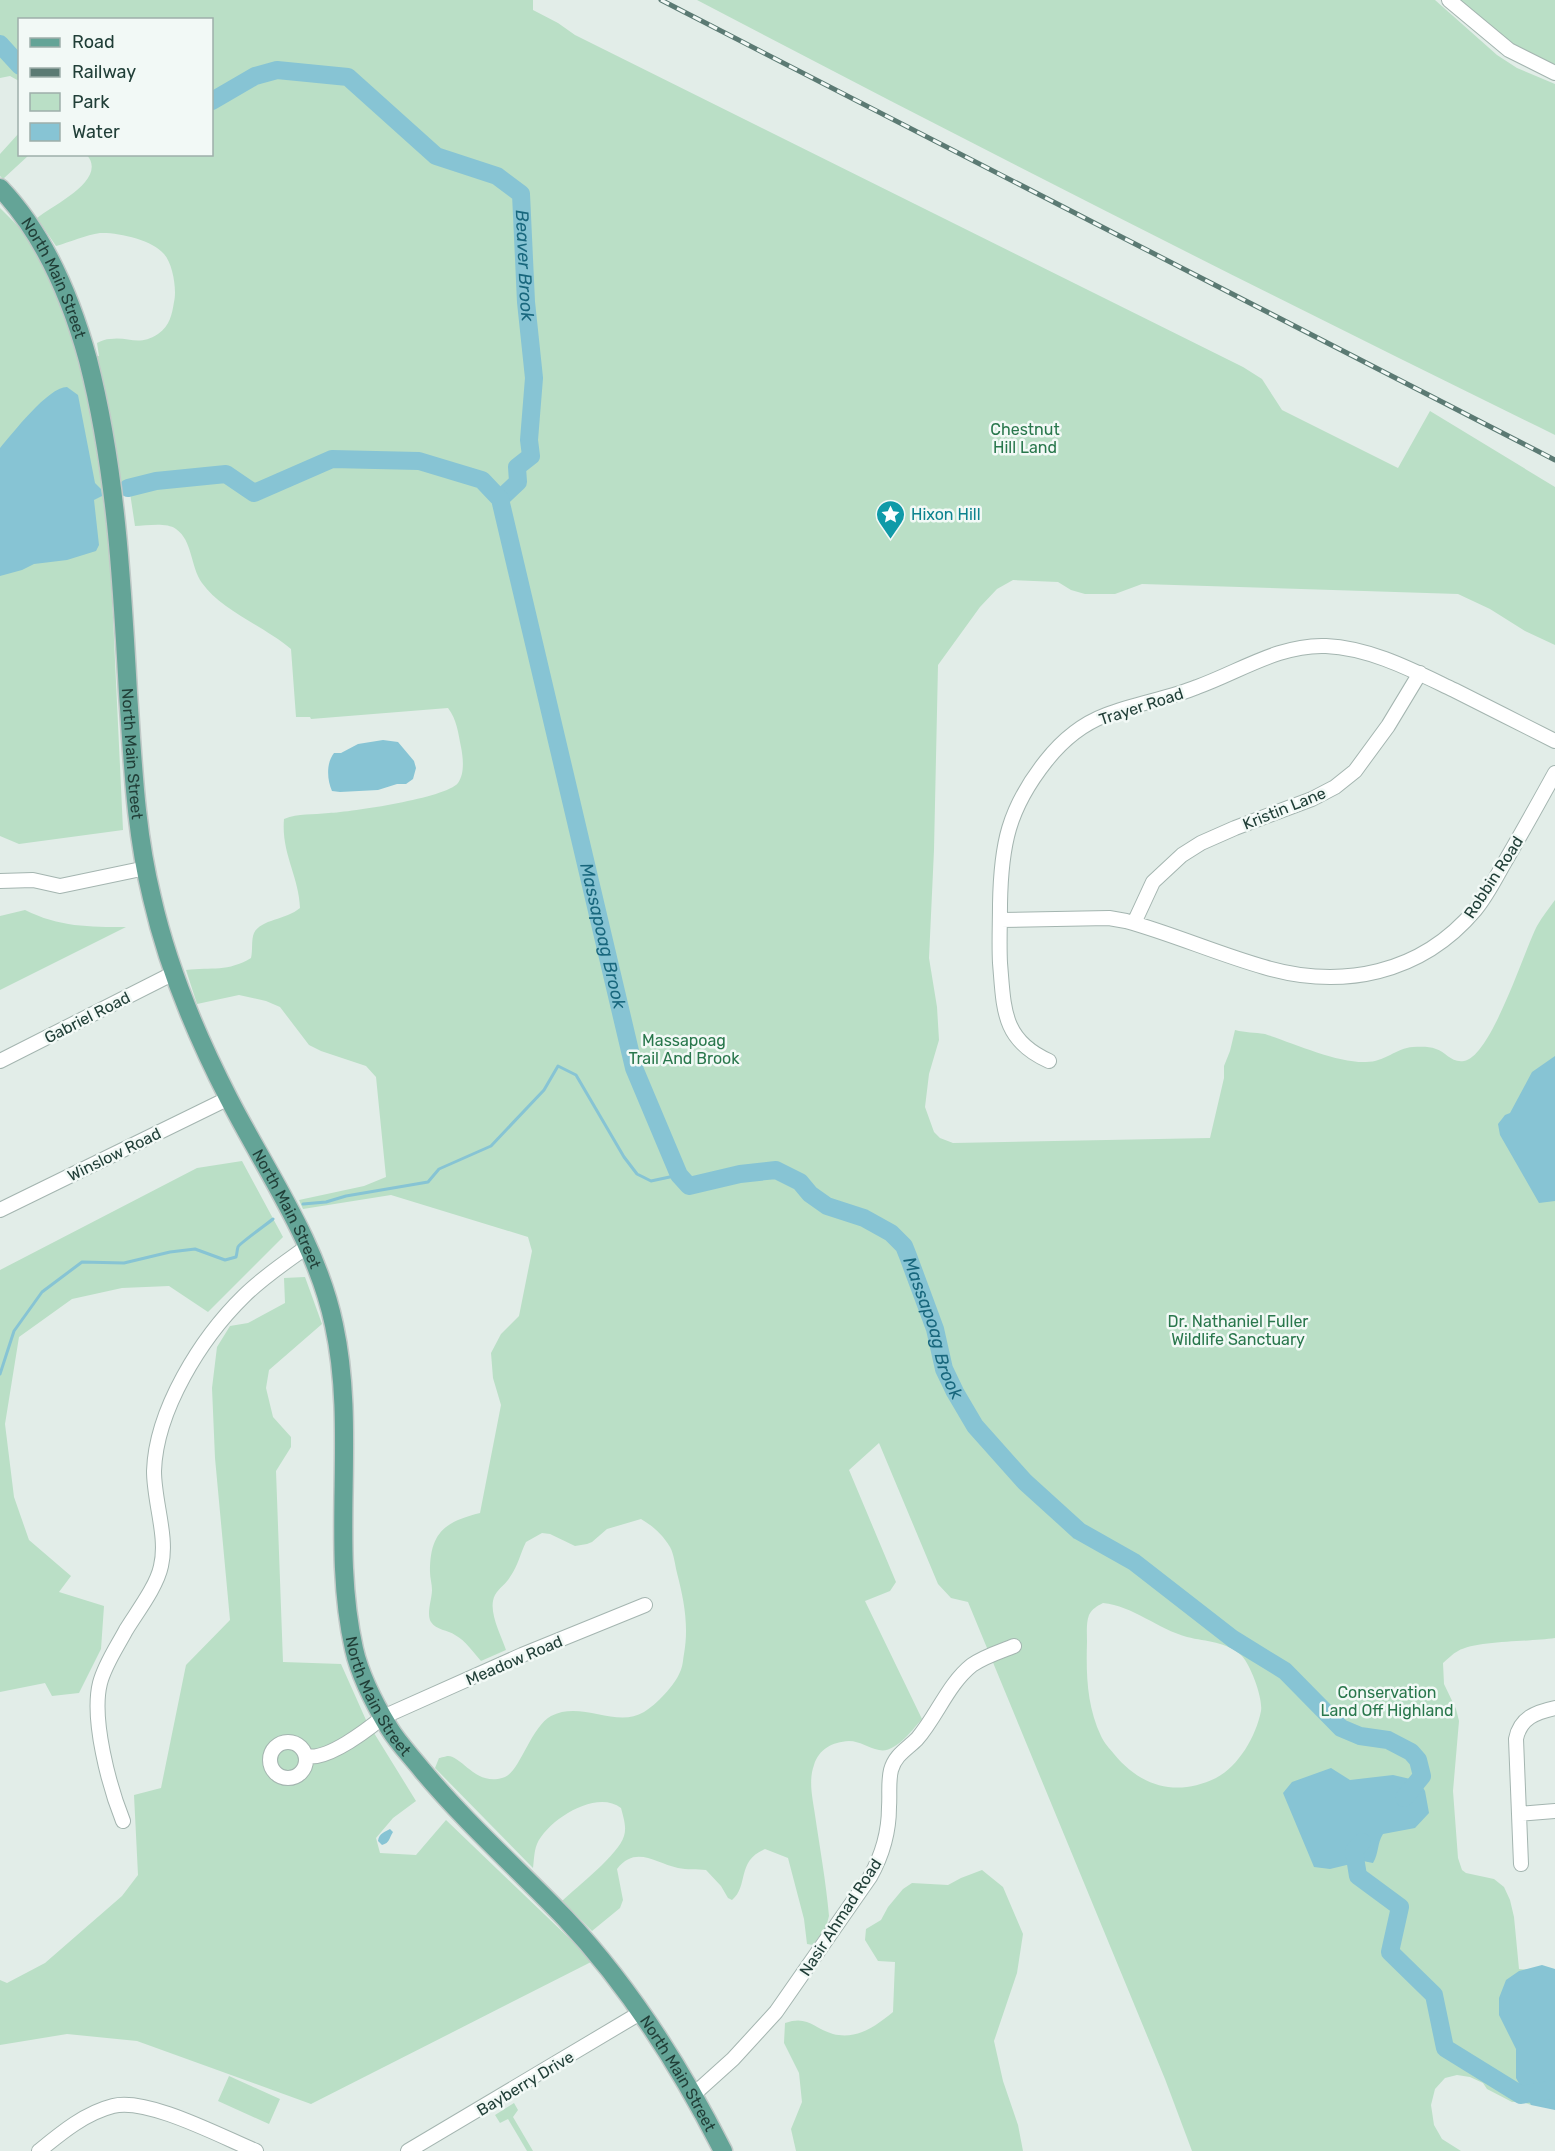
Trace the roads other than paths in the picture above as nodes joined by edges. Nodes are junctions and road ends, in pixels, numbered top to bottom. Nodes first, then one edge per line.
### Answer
1 (1449, 0) edge
2 (1555, 73) edge
3 (0, 188) edge
4 (1420, 674) junction
5 (1555, 741) edge
6 (1555, 773) edge
7 (146, 868) junction
8 (0, 881) edge
9 (1000, 920) junction
10 (1134, 923) junction
11 (174, 973) junction
12 (0, 1061) edge
13 (1048, 1062) dead end
14 (229, 1098) junction
15 (0, 1209) edge
16 (308, 1246) junction
17 (645, 1605) dead end
18 (1014, 1646) dead end
19 (1555, 1708) edge
20 (383, 1717) junction
21 (306, 1756) dead end
22 (1555, 1811) edge
23 (1519, 1814) junction
24 (123, 1821) dead end
25 (1521, 1864) dead end
26 (640, 2013) junction
27 (693, 2095) junction
28 (39, 2151) edge
29 (256, 2151) edge
30 (408, 2151) edge
31 (723, 2151) edge

1 - 2 street
3 - 7 main road, North Main Street
4 - 5 street, Trayer Road
4 - 9 street, Trayer Road
4 - 10 street, Kristin Lane
6 - 10 street, Robbin Road
7 - 8 street
7 - 11 main road, North Main Street
9 - 10 street, Robbin Road
9 - 13 street, Trayer Road
11 - 12 street, Gabriel Road
11 - 14 main road, North Main Street
14 - 15 street, Winslow Road
14 - 16 main road, North Main Street
16 - 20 main road, North Main Street
16 - 24 street
17 - 20 street, Meadow Road
18 - 27 street, Nasir Ahmad Road
19 - 23 street
20 - 21 street, Meadow Road
20 - 26 main road, North Main Street
22 - 23 street
23 - 25 street
26 - 27 main road, North Main Street
26 - 30 street, Bayberry Drive
27 - 31 main road, North Main Street
28 - 29 street

